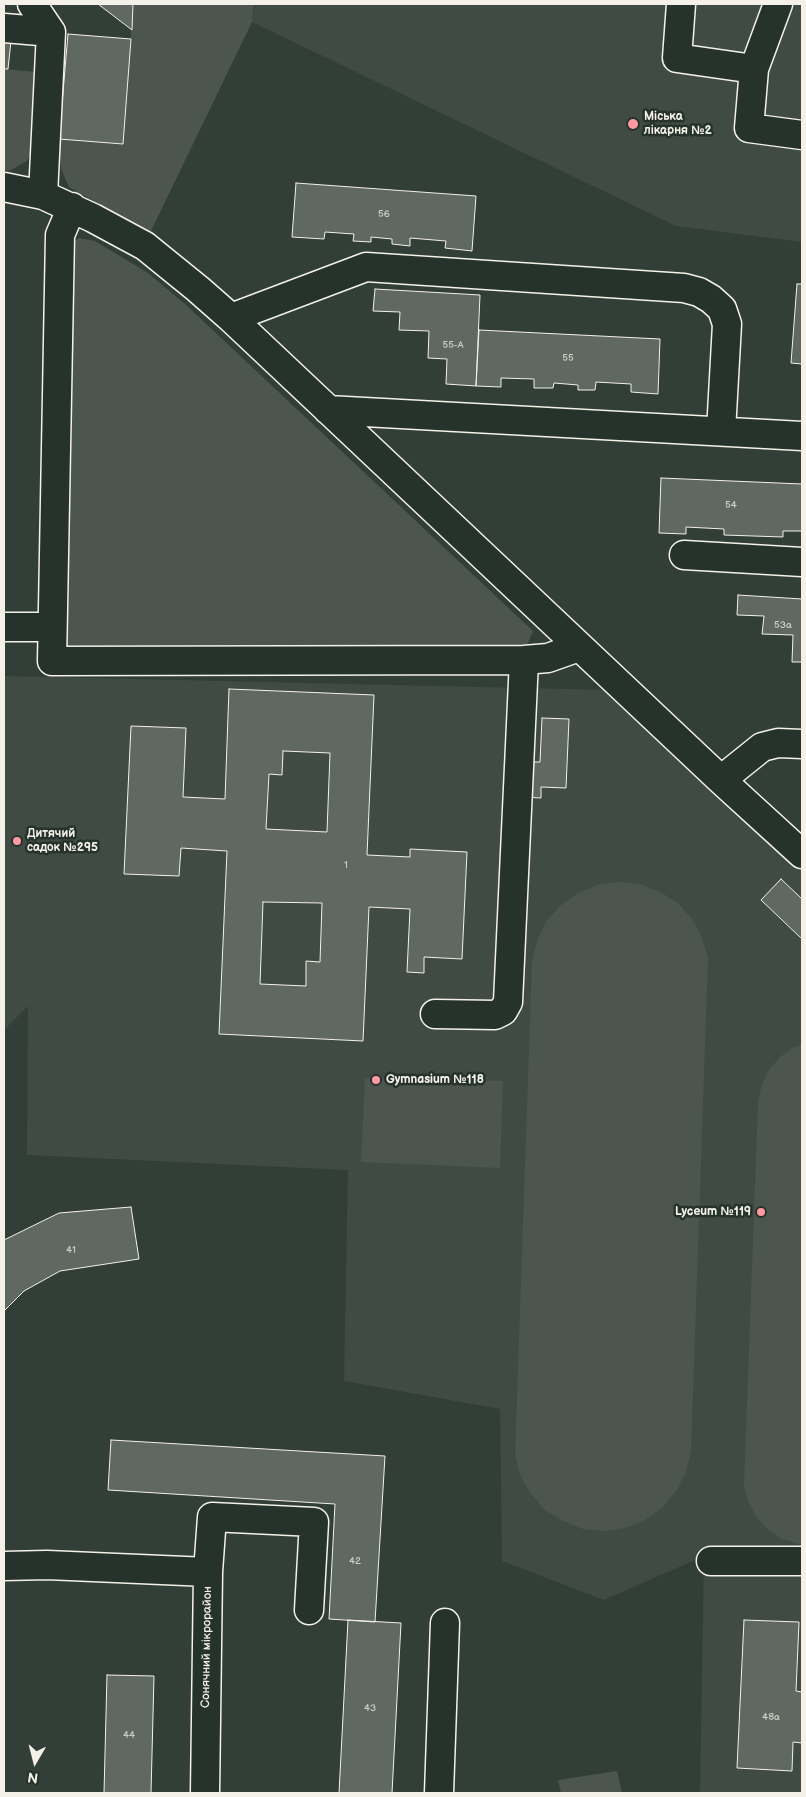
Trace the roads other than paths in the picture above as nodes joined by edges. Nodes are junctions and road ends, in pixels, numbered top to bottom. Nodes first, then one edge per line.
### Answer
1 (32, 4) edge
2 (681, 4) edge
3 (778, 4) edge
4 (4, 28) edge
5 (51, 32) junction
6 (754, 69) junction
7 (802, 135) edge
8 (4, 187) edge
9 (43, 196) junction
10 (72, 207) junction
11 (231, 318) junction
12 (328, 410) junction
13 (721, 431) junction
14 (802, 436) edge
15 (684, 555) dead end
16 (802, 562) edge
17 (4, 627) edge
18 (52, 627) junction
19 (579, 646) junction
20 (524, 660) junction
21 (802, 744) edge
22 (722, 780) junction
23 (802, 854) edge
24 (435, 1014) dead end
25 (711, 1561) dead end
26 (802, 1561) edge
27 (4, 1566) edge
28 (208, 1572) junction
29 (309, 1610) dead end
30 (445, 1623) dead end
31 (205, 1793) edge
32 (439, 1793) edge

1 - 5 street
2 - 6 street
3 - 6 street
4 - 5 street
5 - 9 street
6 - 7 street
8 - 9 street
9 - 10 street
10 - 11 street
10 - 18 street
11 - 12 street
11 - 13 street
12 - 13 street
12 - 19 street
13 - 14 street
15 - 16 street
17 - 18 street
18 - 20 street
19 - 20 street
19 - 22 street
20 - 24 street
21 - 22 street
22 - 23 street
25 - 26 street
27 - 28 street, Сонячний мікрорайон
28 - 29 street
28 - 31 street, Сонячний мікрорайон
30 - 32 street

